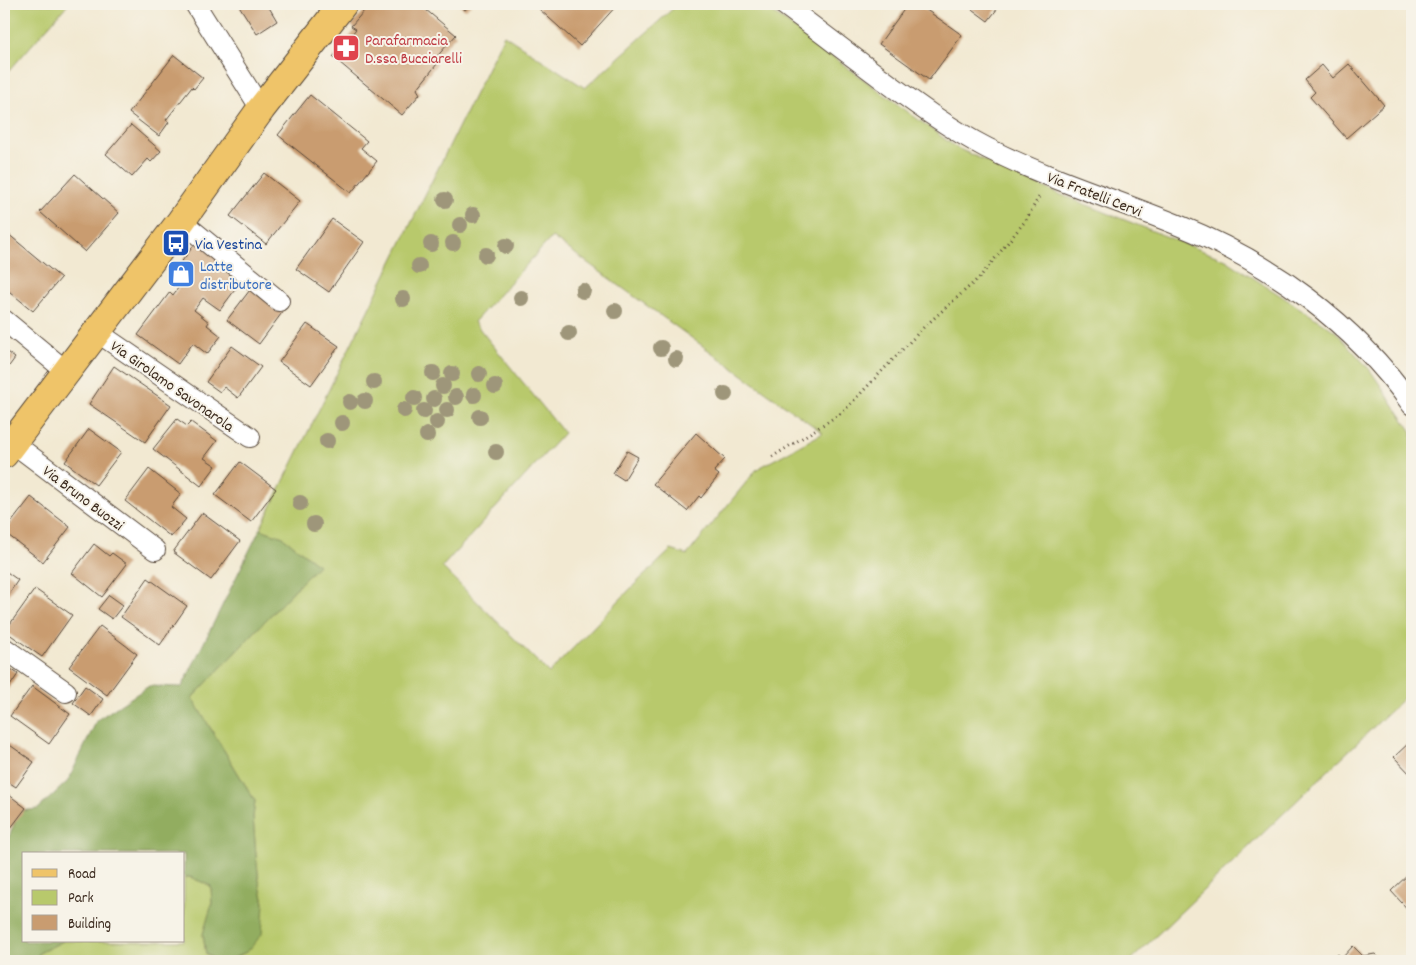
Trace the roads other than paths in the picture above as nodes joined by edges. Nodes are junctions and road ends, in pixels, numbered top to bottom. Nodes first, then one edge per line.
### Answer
1 (195, 4) edge
2 (343, 4) edge
3 (783, 4) edge
4 (261, 109) junction
5 (180, 221) junction
6 (279, 301) dead end
7 (4, 320) edge
8 (97, 332) junction
9 (67, 372) junction
10 (1406, 392) edge
11 (1412, 405) edge
12 (250, 437) dead end
13 (8, 449) edge
14 (155, 550) dead end
15 (4, 648) edge
16 (66, 692) dead end

1 - 4 street
2 - 4 main road
3 - 10 street, Via Fratelli Cervi
4 - 5 main road
5 - 6 street
5 - 8 main road
7 - 9 street
8 - 9 main road
8 - 12 street, Via Girolamo Savonarola
9 - 13 main road
10 - 11 street, Via Fratelli Cervi
13 - 14 street, Via Bruno Buozzi
15 - 16 street

